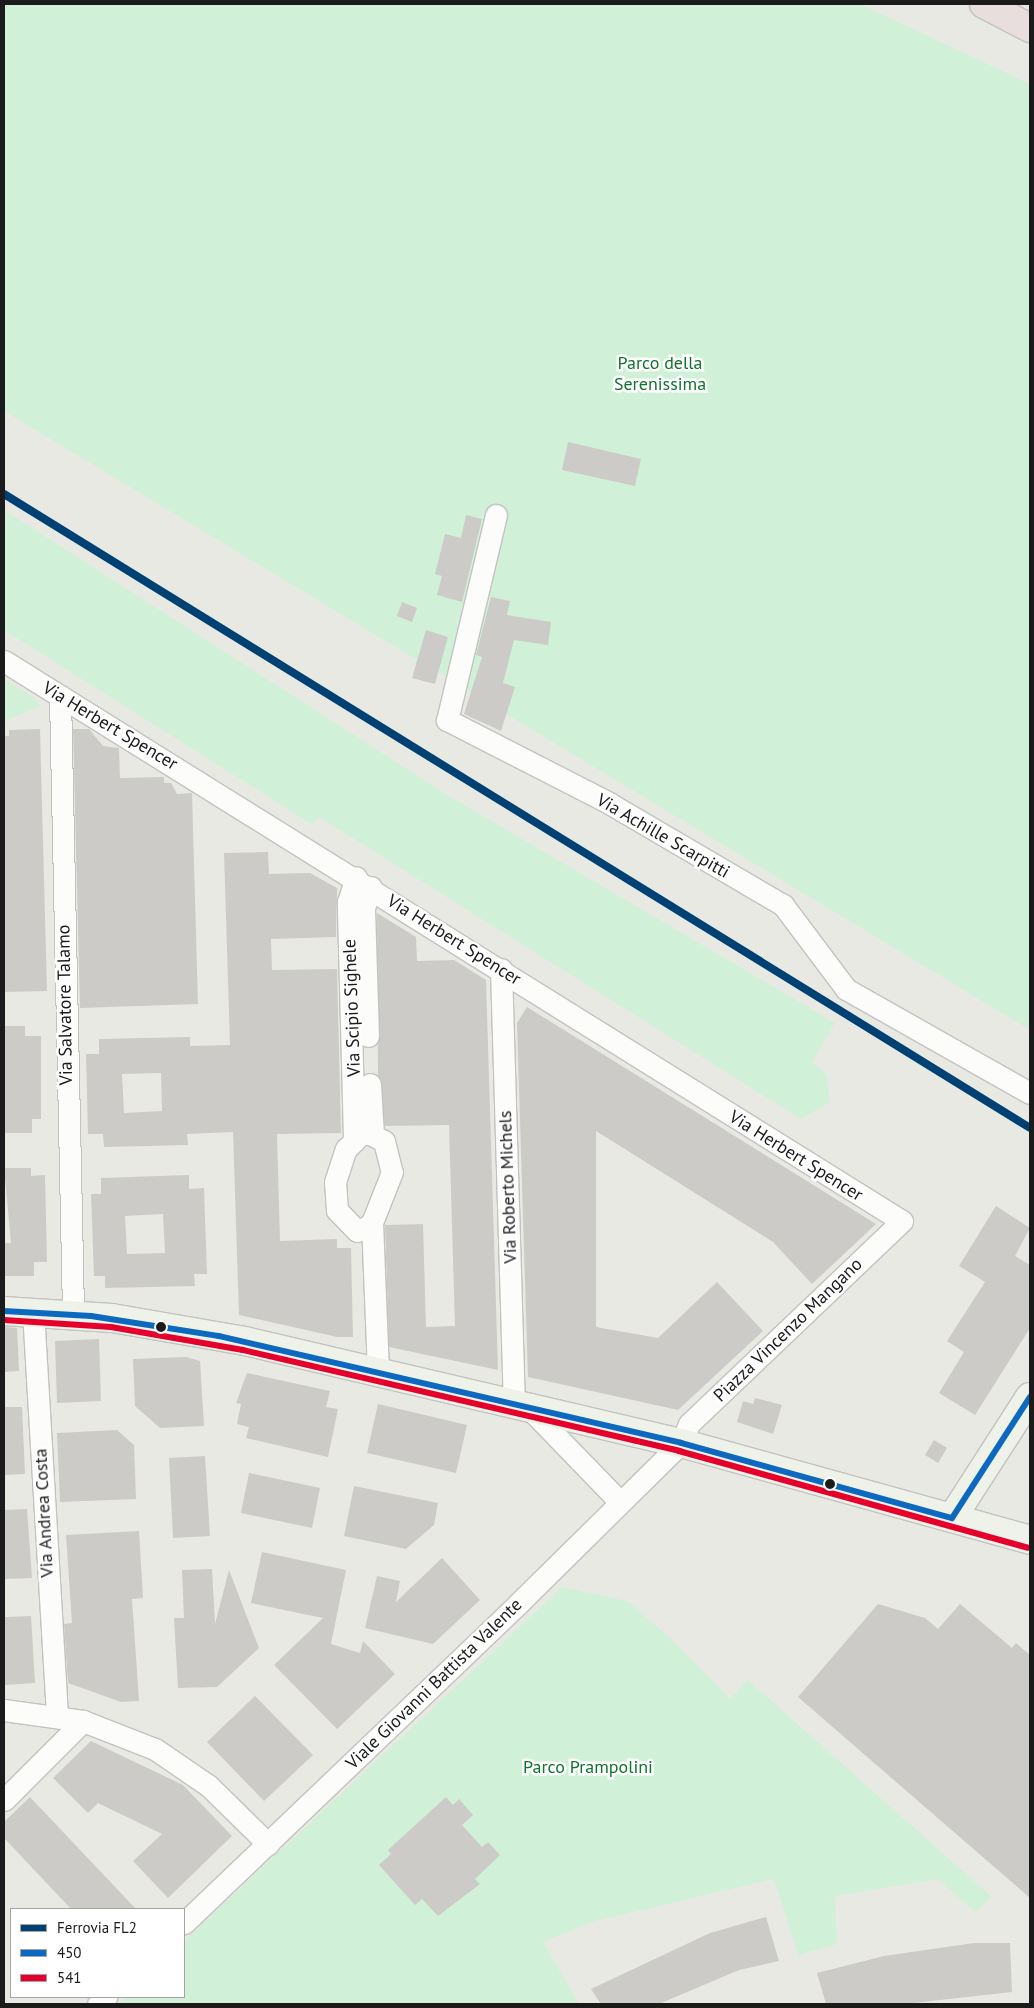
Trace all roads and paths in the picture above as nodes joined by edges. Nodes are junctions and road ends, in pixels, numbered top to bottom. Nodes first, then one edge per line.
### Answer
1 (984, 4) edge
2 (1030, 28) edge
3 (496, 516) dead end
4 (4, 661) edge
5 (60, 696) junction
6 (363, 882) junction
7 (501, 969) junction
8 (1030, 1093) edge
9 (364, 1137) junction
10 (902, 1222) joint
11 (365, 1226) junction
12 (4, 1311) edge
13 (34, 1311) junction
14 (73, 1314) junction
15 (371, 1372) junction
16 (1030, 1397) edge
17 (521, 1406) junction
18 (681, 1443) junction
19 (620, 1502) junction
20 (952, 1518) junction
21 (1030, 1540) edge
22 (4, 1710) edge
23 (57, 1714) junction
24 (83, 1721) junction
25 (4, 1800) edge
26 (268, 1844) junction
27 (185, 1922) edge

1 - 2 highway
3 - 8 street, Via Achille Scarpitti
4 - 5 street, Via Herbert Spencer
5 - 6 street, Via Herbert Spencer
5 - 14 street, Via Salvatore Talamo
6 - 7 street, Via Herbert Spencer
6 - 9 street, Via Scipio Sighele
7 - 10 street, Via Herbert Spencer
7 - 17 street, Via Roberto Michels
9 - 11 street
9 - 11 street
10 - 18 street, Piazza Vincenzo Mangano
11 - 15 street
12 - 13 street
13 - 14 street
13 - 23 street, Via Andrea Costa
14 - 15 street
15 - 17 street
16 - 20 street
17 - 18 street
17 - 19 street
18 - 19 street, Viale Giovanni Battista Valente
18 - 20 street
19 - 26 street, Viale Giovanni Battista Valente
20 - 21 street
22 - 23 street
23 - 24 street
24 - 25 street
24 - 26 street
26 - 27 street, Viale Giovanni Battista Valente

